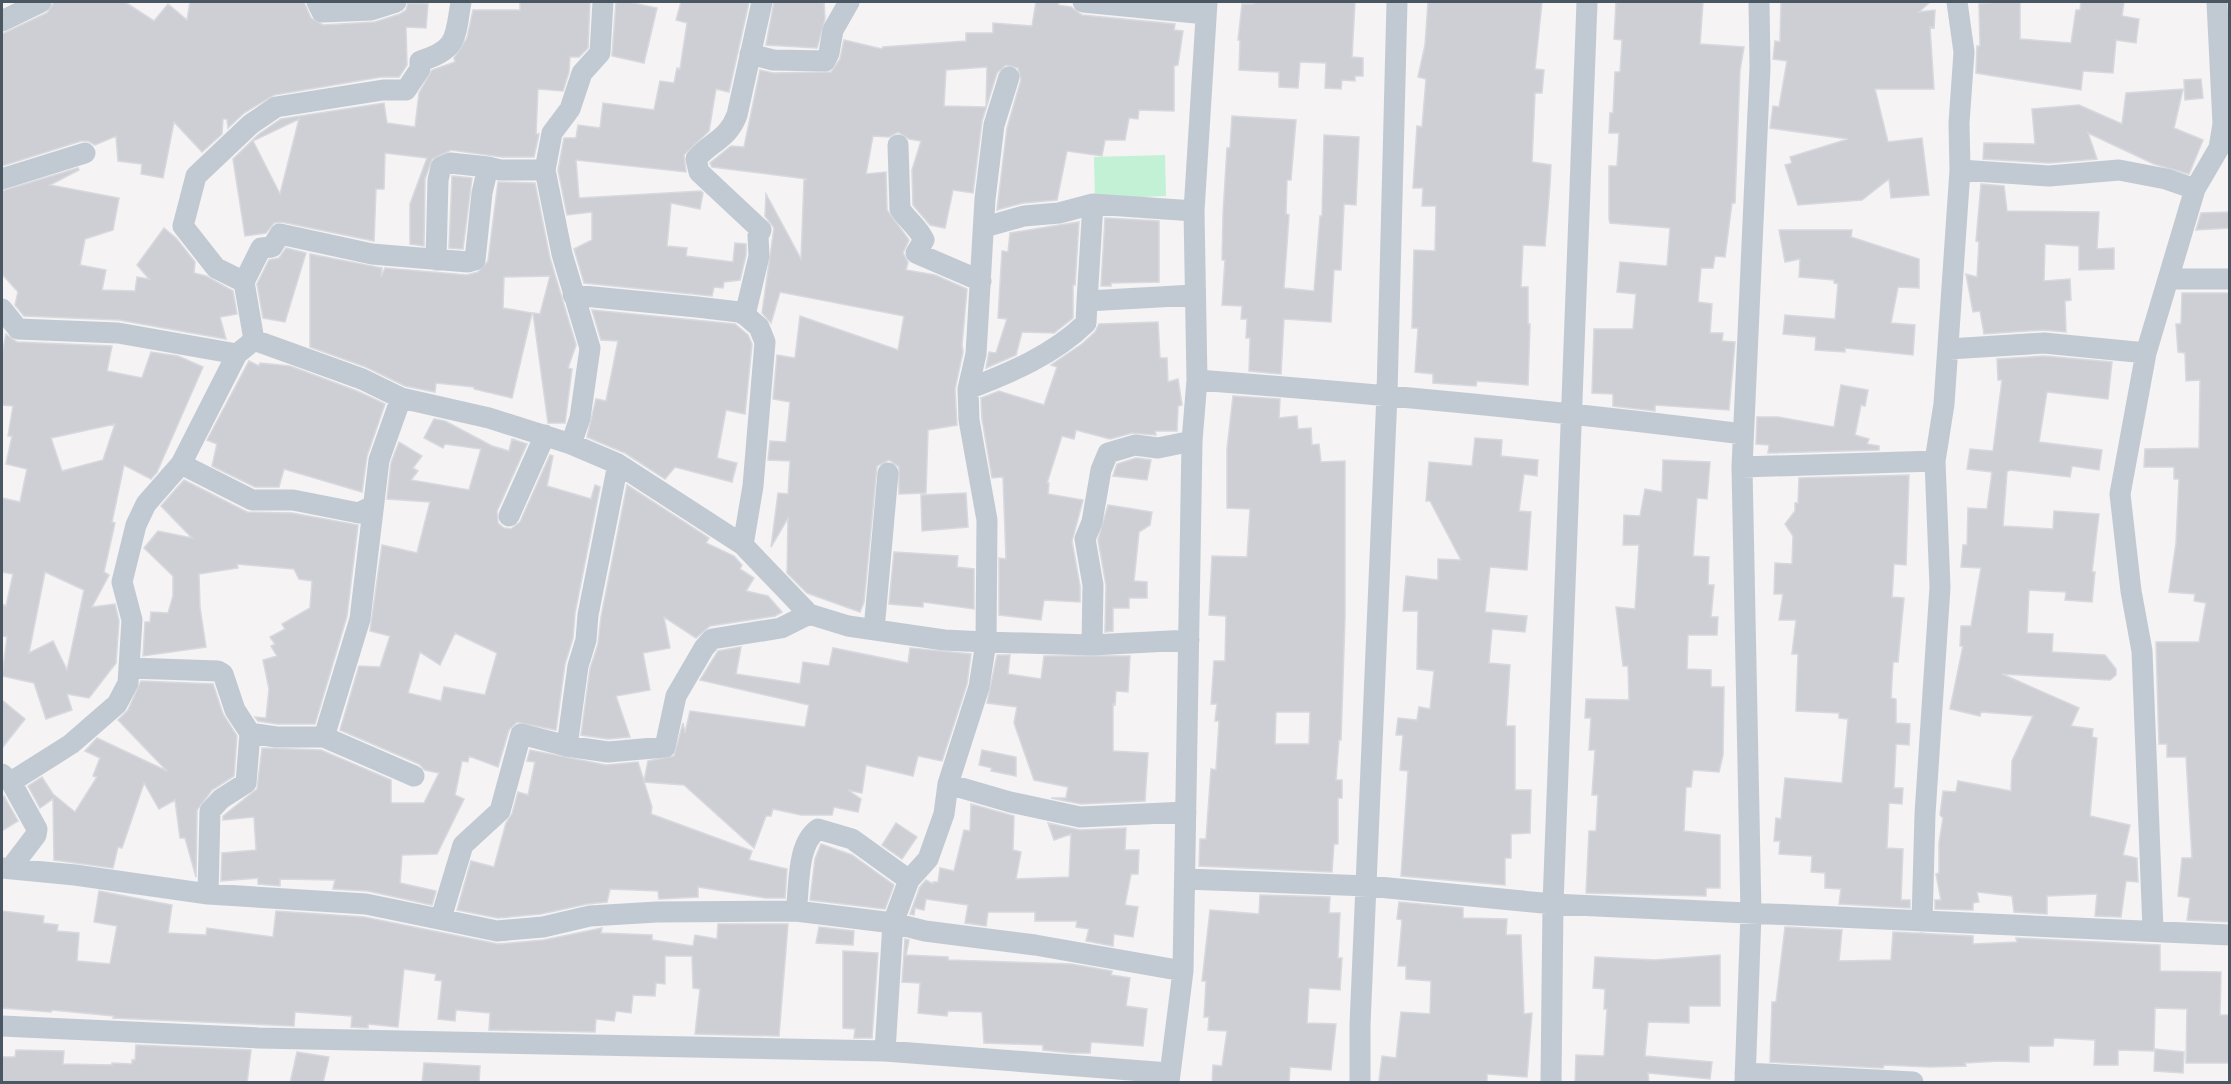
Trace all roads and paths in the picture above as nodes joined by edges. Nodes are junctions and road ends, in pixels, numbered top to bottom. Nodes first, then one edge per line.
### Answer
1 (40, 2) edge
2 (317, 2) edge
3 (396, 2) edge
4 (461, 2) edge
5 (603, 2) edge
6 (762, 2) edge
7 (849, 2) edge
8 (1083, 2) edge
9 (1397, 2) edge
10 (1587, 2) edge
11 (1759, 2) edge
12 (1957, 2) edge
13 (2217, 2) edge
14 (1207, 8) edge
15 (2, 21) edge
16 (750, 54) junction
17 (1009, 77) dead end
18 (898, 145) dead end
19 (85, 153) dead end
20 (488, 167) junction
21 (545, 170) junction
22 (1960, 171) junction
23 (2, 178) edge
24 (2195, 189) junction
25 (1093, 204) junction
26 (1194, 212) junction
27 (985, 227) junction
28 (436, 260) junction
29 (2170, 279) junction
30 (2229, 279) edge
31 (981, 281) junction
32 (244, 282) junction
33 (573, 295) junction
34 (1194, 295) junction
35 (1087, 301) junction
36 (2, 309) edge
37 (745, 315) junction
38 (10, 329) edge
39 (254, 340) junction
40 (1949, 350) junction
41 (2146, 353) junction
42 (237, 354) junction
43 (1197, 380) junction
44 (968, 389) junction
45 (1387, 394) junction
46 (401, 398) junction
47 (1572, 413) junction
48 (1743, 434) junction
49 (545, 435) junction
50 (1192, 441) junction
51 (571, 444) junction
52 (1935, 461) junction
53 (181, 464) junction
54 (618, 464) junction
55 (1742, 467) junction
56 (888, 473) dead end
57 (373, 506) junction
58 (509, 516) dead end
59 (743, 545) junction
60 (809, 614) junction
61 (874, 630) junction
62 (1189, 640) junction
63 (986, 642) junction
64 (1092, 645) junction
65 (130, 668) junction
66 (250, 733) junction
67 (324, 737) junction
68 (567, 746) junction
69 (414, 776) dead end
70 (6, 778) edge
71 (948, 784) junction
72 (1186, 812) junction
73 (6, 869) edge
74 (1185, 879) junction
75 (909, 880) junction
76 (1368, 886) junction
77 (208, 894) junction
78 (1553, 904) junction
79 (796, 911) junction
80 (1751, 913) junction
81 (441, 918) junction
82 (1922, 922) junction
83 (893, 923) junction
84 (2153, 929) junction
85 (2229, 935) edge
86 (1183, 971) junction
87 (2, 1026) edge
88 (885, 1051) junction
89 (1169, 1078) edge
90 (1745, 1078) edge
91 (1360, 1083) edge
92 (1551, 1083) edge
93 (1913, 1083) edge

1 - 15 street
2 - 3 street
4 - 32 street
5 - 21 street
6 - 16 street
7 - 16 street
8 - 14 street
9 - 45 street
10 - 47 street
11 - 48 street
12 - 22 street
13 - 24 street
14 - 26 street
16 - 37 street
17 - 27 street
18 - 31 street
19 - 23 street
20 - 21 street
20 - 28 street
20 - 28 street
21 - 33 street
22 - 24 street
22 - 40 street
24 - 29 street
25 - 26 street
25 - 27 street
25 - 35 street
26 - 34 street
27 - 31 street
28 - 32 street
29 - 30 street
29 - 41 street
31 - 44 street
32 - 39 street
33 - 37 street
33 - 51 street
34 - 35 street
34 - 43 street
35 - 44 street
36 - 38 street
37 - 59 street
38 - 42 street
39 - 42 street
39 - 46 street
40 - 41 street
40 - 52 street
41 - 84 street
42 - 53 street
43 - 45 street
43 - 50 street
44 - 63 street
45 - 47 street
45 - 76 street
46 - 49 street
46 - 57 street
47 - 48 street
47 - 78 street
48 - 55 street
49 - 51 street
49 - 58 street
50 - 62 street
50 - 64 street
51 - 54 street
52 - 55 street
52 - 82 street
53 - 57 street
53 - 65 street
54 - 59 street
54 - 68 street
55 - 80 street
56 - 61 street
57 - 67 street
59 - 60 street
60 - 61 street
60 - 68 street
61 - 63 street
62 - 64 street
62 - 72 street
63 - 64 street
63 - 71 street
65 - 66 street
65 - 70 street
66 - 67 street
66 - 77 street
67 - 69 street
68 - 81 street
70 - 73 street
71 - 72 street
71 - 75 street
72 - 74 street
73 - 77 street
74 - 76 street
74 - 86 street
75 - 79 street
75 - 83 street
76 - 78 street
76 - 91 street
77 - 81 street
78 - 80 street
78 - 92 street
79 - 81 street
79 - 83 street
80 - 82 street
80 - 90 street
82 - 84 street
83 - 86 street
83 - 88 street
84 - 85 street
86 - 89 street
87 - 88 street
88 - 89 street
90 - 93 street

